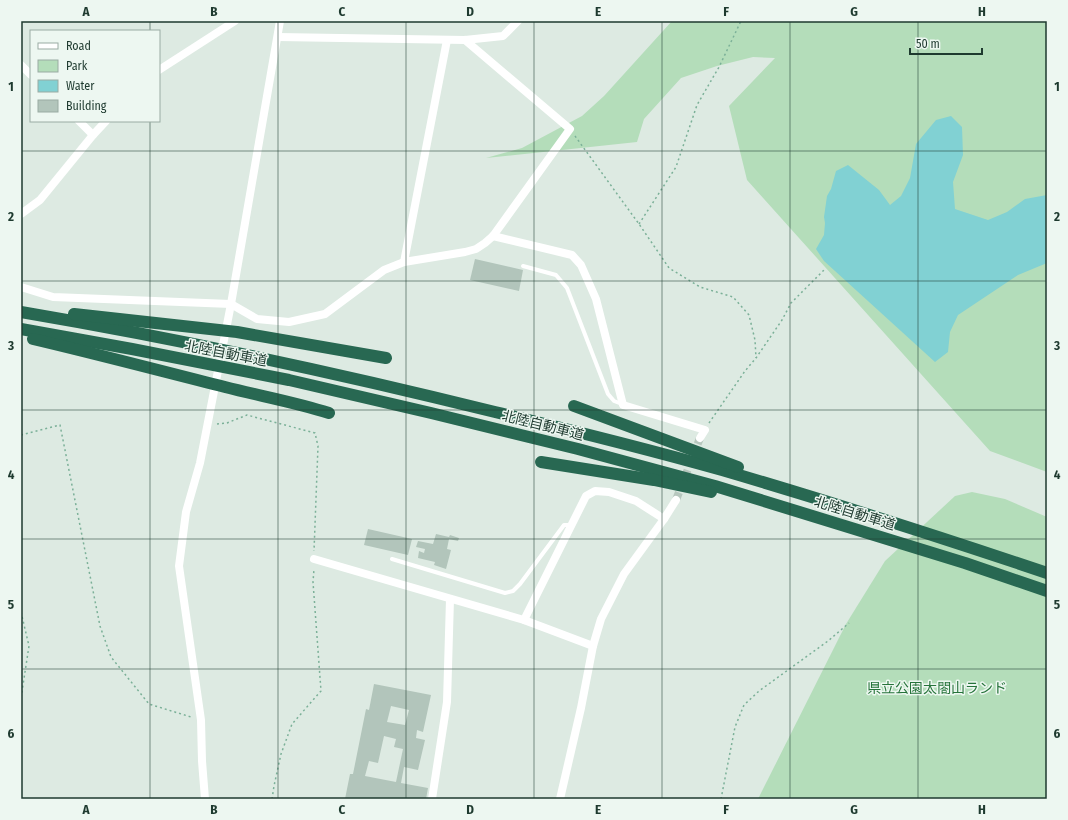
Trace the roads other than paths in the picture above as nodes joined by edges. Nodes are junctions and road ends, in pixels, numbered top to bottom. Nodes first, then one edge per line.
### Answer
1 (235, 21) edge
2 (280, 21) edge
3 (518, 21) edge
4 (278, 37) junction
5 (447, 40) junction
6 (465, 40) junction
7 (21, 65) edge
8 (160, 69) edge
9 (30, 74) edge
10 (80, 122) edge
11 (105, 122) edge
12 (93, 134) junction
13 (21, 214) edge
14 (493, 236) junction
15 (404, 262) junction
16 (523, 266) dead end
17 (21, 287) edge
18 (231, 304) junction
19 (21, 309) edge
20 (21, 312) edge
21 (21, 329) edge
22 (21, 336) edge
23 (386, 358) dead end
24 (623, 405) junction
25 (574, 406) dead end
26 (329, 413) dead end
27 (700, 438) dead end
28 (541, 462) dead end
29 (676, 500) tunnel mouth
30 (664, 518) junction
31 (571, 525) junction
32 (848, 526) junction
33 (968, 546) junction
34 (392, 559) dead end
35 (314, 560) road end
36 (1047, 573) edge
37 (1047, 591) edge
38 (450, 599) junction
39 (524, 620) junction
40 (593, 646) junction
41 (205, 799) edge
42 (432, 799) edge
43 (560, 799) edge

1 - 8 street
2 - 4 street
3 - 6 street
4 - 5 street
4 - 18 street
5 - 6 street
5 - 15 street
6 - 14 street
7 - 9 street
10 - 12 street
11 - 12 street
12 - 13 street
14 - 15 street
14 - 24 street
15 - 18 street
16 - 24 lane
17 - 18 street
18 - 41 street
19 - 23 highway
20 - 33 highway, 北陸自動車道
21 - 32 highway, 北陸自動車道
22 - 26 highway
24 - 27 street
25 - 33 highway
28 - 32 highway
29 - 30 street
30 - 31 street
30 - 40 street
31 - 34 lane
31 - 39 street
32 - 37 highway, 北陸自動車道
33 - 36 highway, 北陸自動車道
35 - 38 street
38 - 39 street
38 - 42 street
39 - 40 street
40 - 43 street

